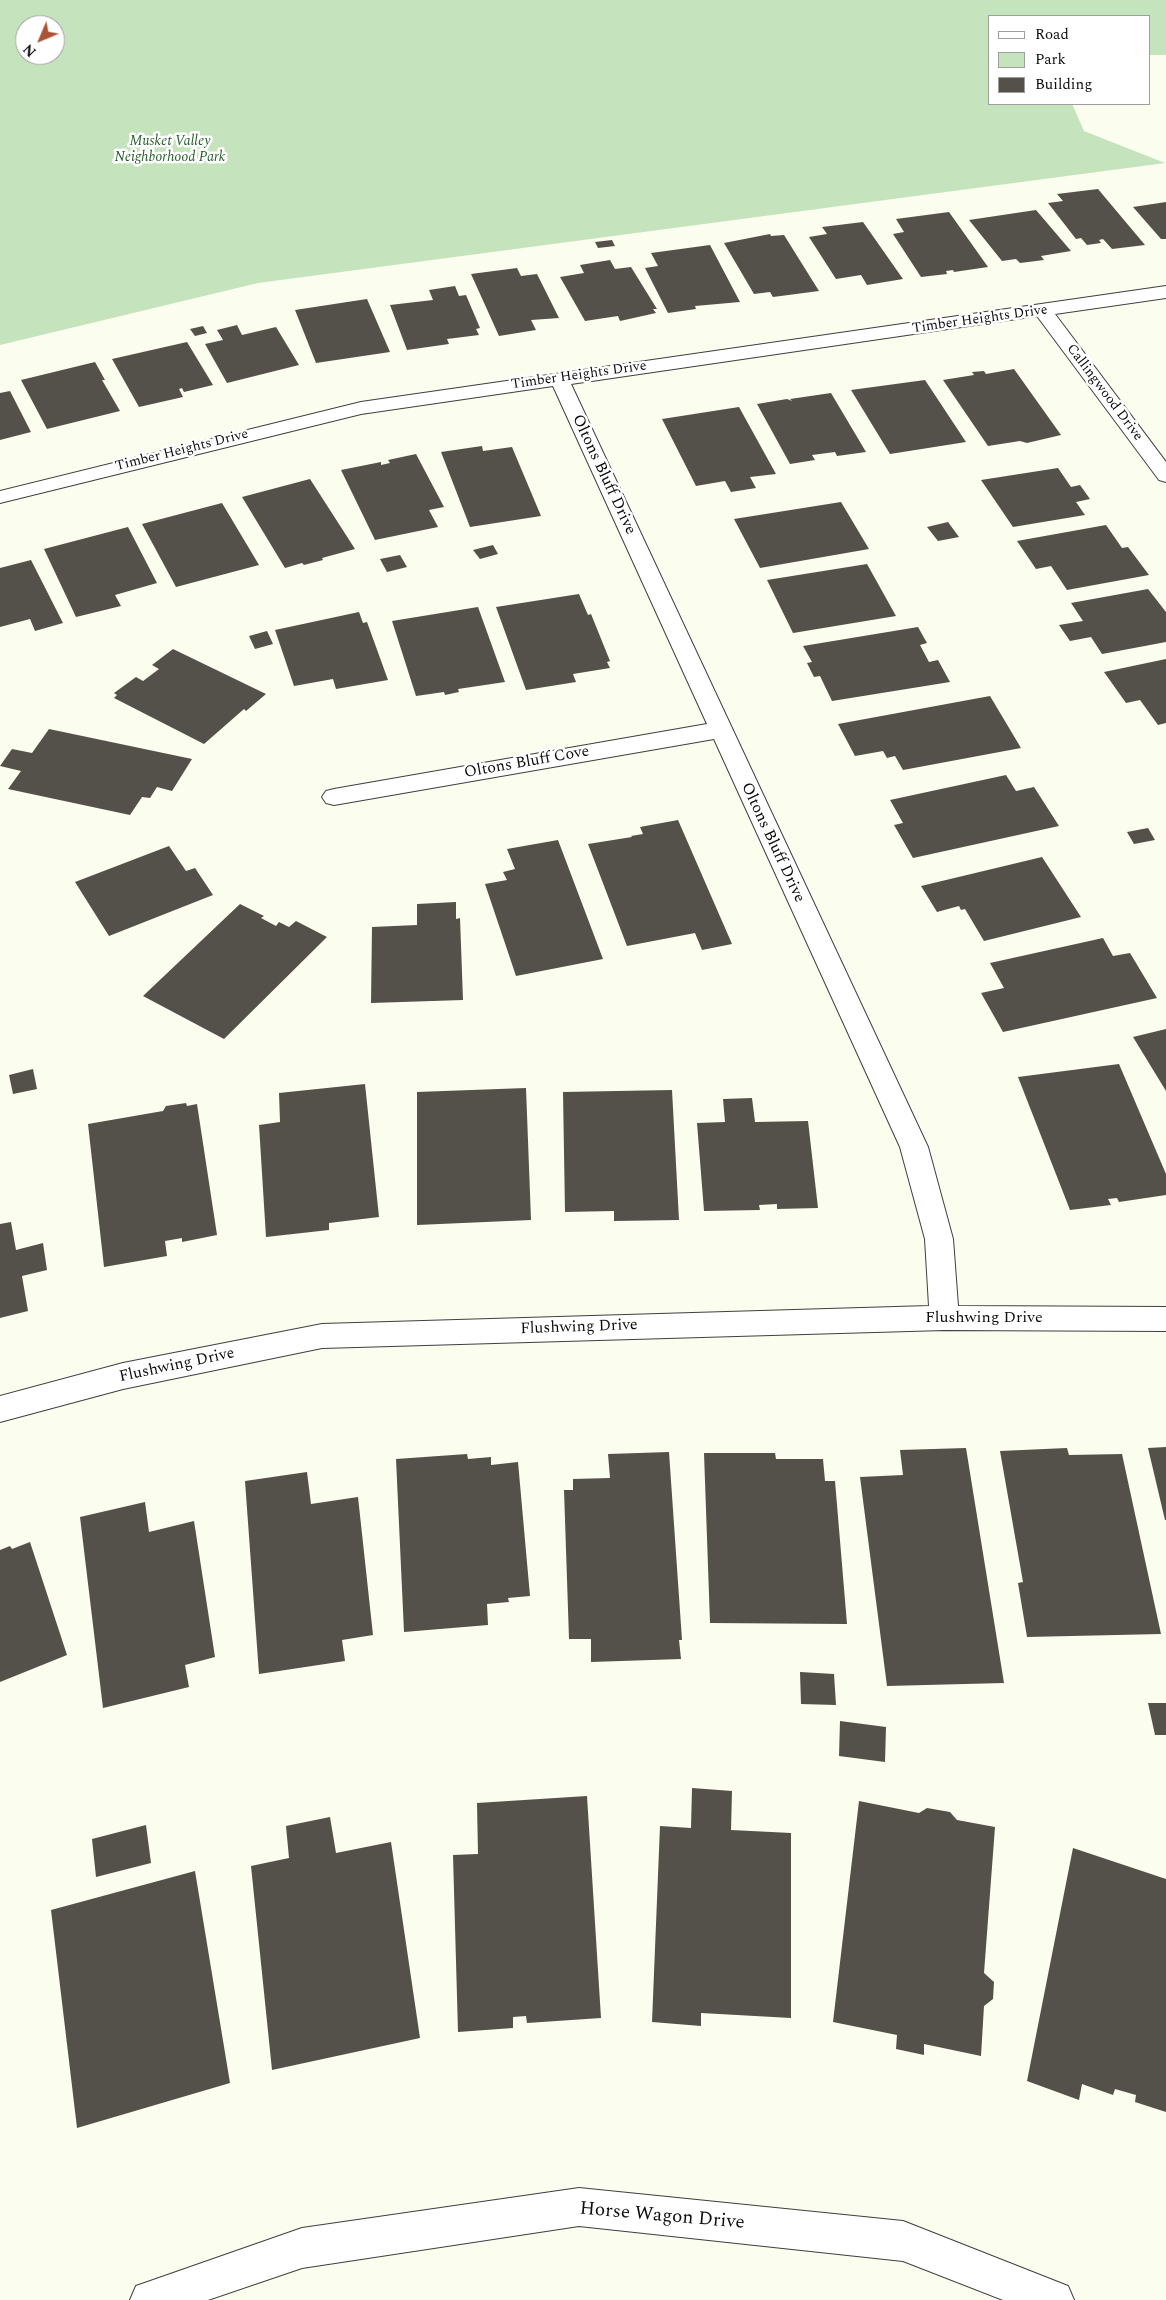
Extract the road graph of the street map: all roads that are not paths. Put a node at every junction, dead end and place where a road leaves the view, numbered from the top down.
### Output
1 (1166, 292) edge
2 (1043, 311) junction
3 (559, 379) junction
4 (1166, 476) edge
5 (0, 497) edge
6 (720, 730) junction
7 (334, 797) dead end
8 (944, 1318) junction
9 (1166, 1319) edge
10 (0, 1409) edge
11 (150, 2300) edge
12 (1054, 2300) edge

1 - 2 street, Timber Heights Drive
2 - 3 street, Timber Heights Drive
2 - 4 street, Callingwood Drive
3 - 5 street, Timber Heights Drive
3 - 6 street, Oltons Bluff Drive
6 - 7 street, Oltons Bluff Cove
6 - 8 street, Oltons Bluff Drive
8 - 9 street, Flushwing Drive
8 - 10 street, Flushwing Drive
11 - 12 street, Horse Wagon Drive

